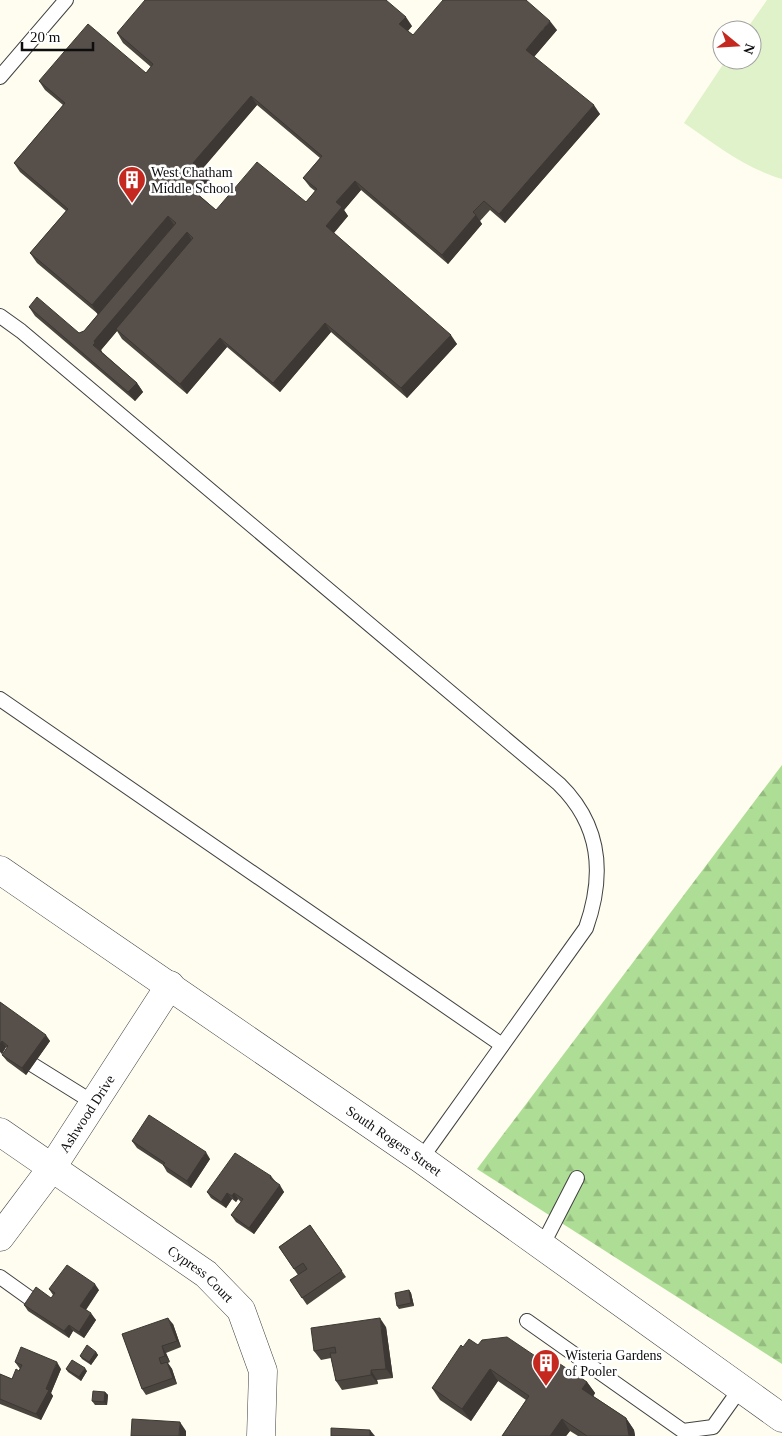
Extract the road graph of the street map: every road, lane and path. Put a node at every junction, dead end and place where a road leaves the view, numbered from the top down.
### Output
1 (66, 0) edge
2 (0, 77) edge
3 (0, 316) edge
4 (0, 699) edge
5 (0, 870) edge
6 (170, 985) junction
7 (502, 1045) junction
8 (33, 1065) edge
9 (94, 1103) junction
10 (0, 1132) edge
11 (421, 1159) junction
12 (51, 1170) junction
13 (577, 1178) dead end
14 (0, 1236) edge
15 (542, 1246) junction
16 (0, 1277) edge
17 (35, 1302) edge
18 (527, 1321) dead end
19 (740, 1389) junction
20 (782, 1418) edge
21 (261, 1436) edge

1 - 2 lane
3 - 7 lane
4 - 7 lane
5 - 6 street, South Rogers Street
6 - 9 street, Ashwood Drive
6 - 11 street, South Rogers Street
7 - 11 lane
8 - 9 lane
9 - 12 street, Ashwood Drive
10 - 12 street, Cypress Court
11 - 15 street, South Rogers Street
12 - 14 street, Ashwood Drive
12 - 21 street, Cypress Court
13 - 15 lane
15 - 19 street, South Rogers Street
16 - 17 lane
18 - 19 lane
19 - 20 street, South Rogers Street

